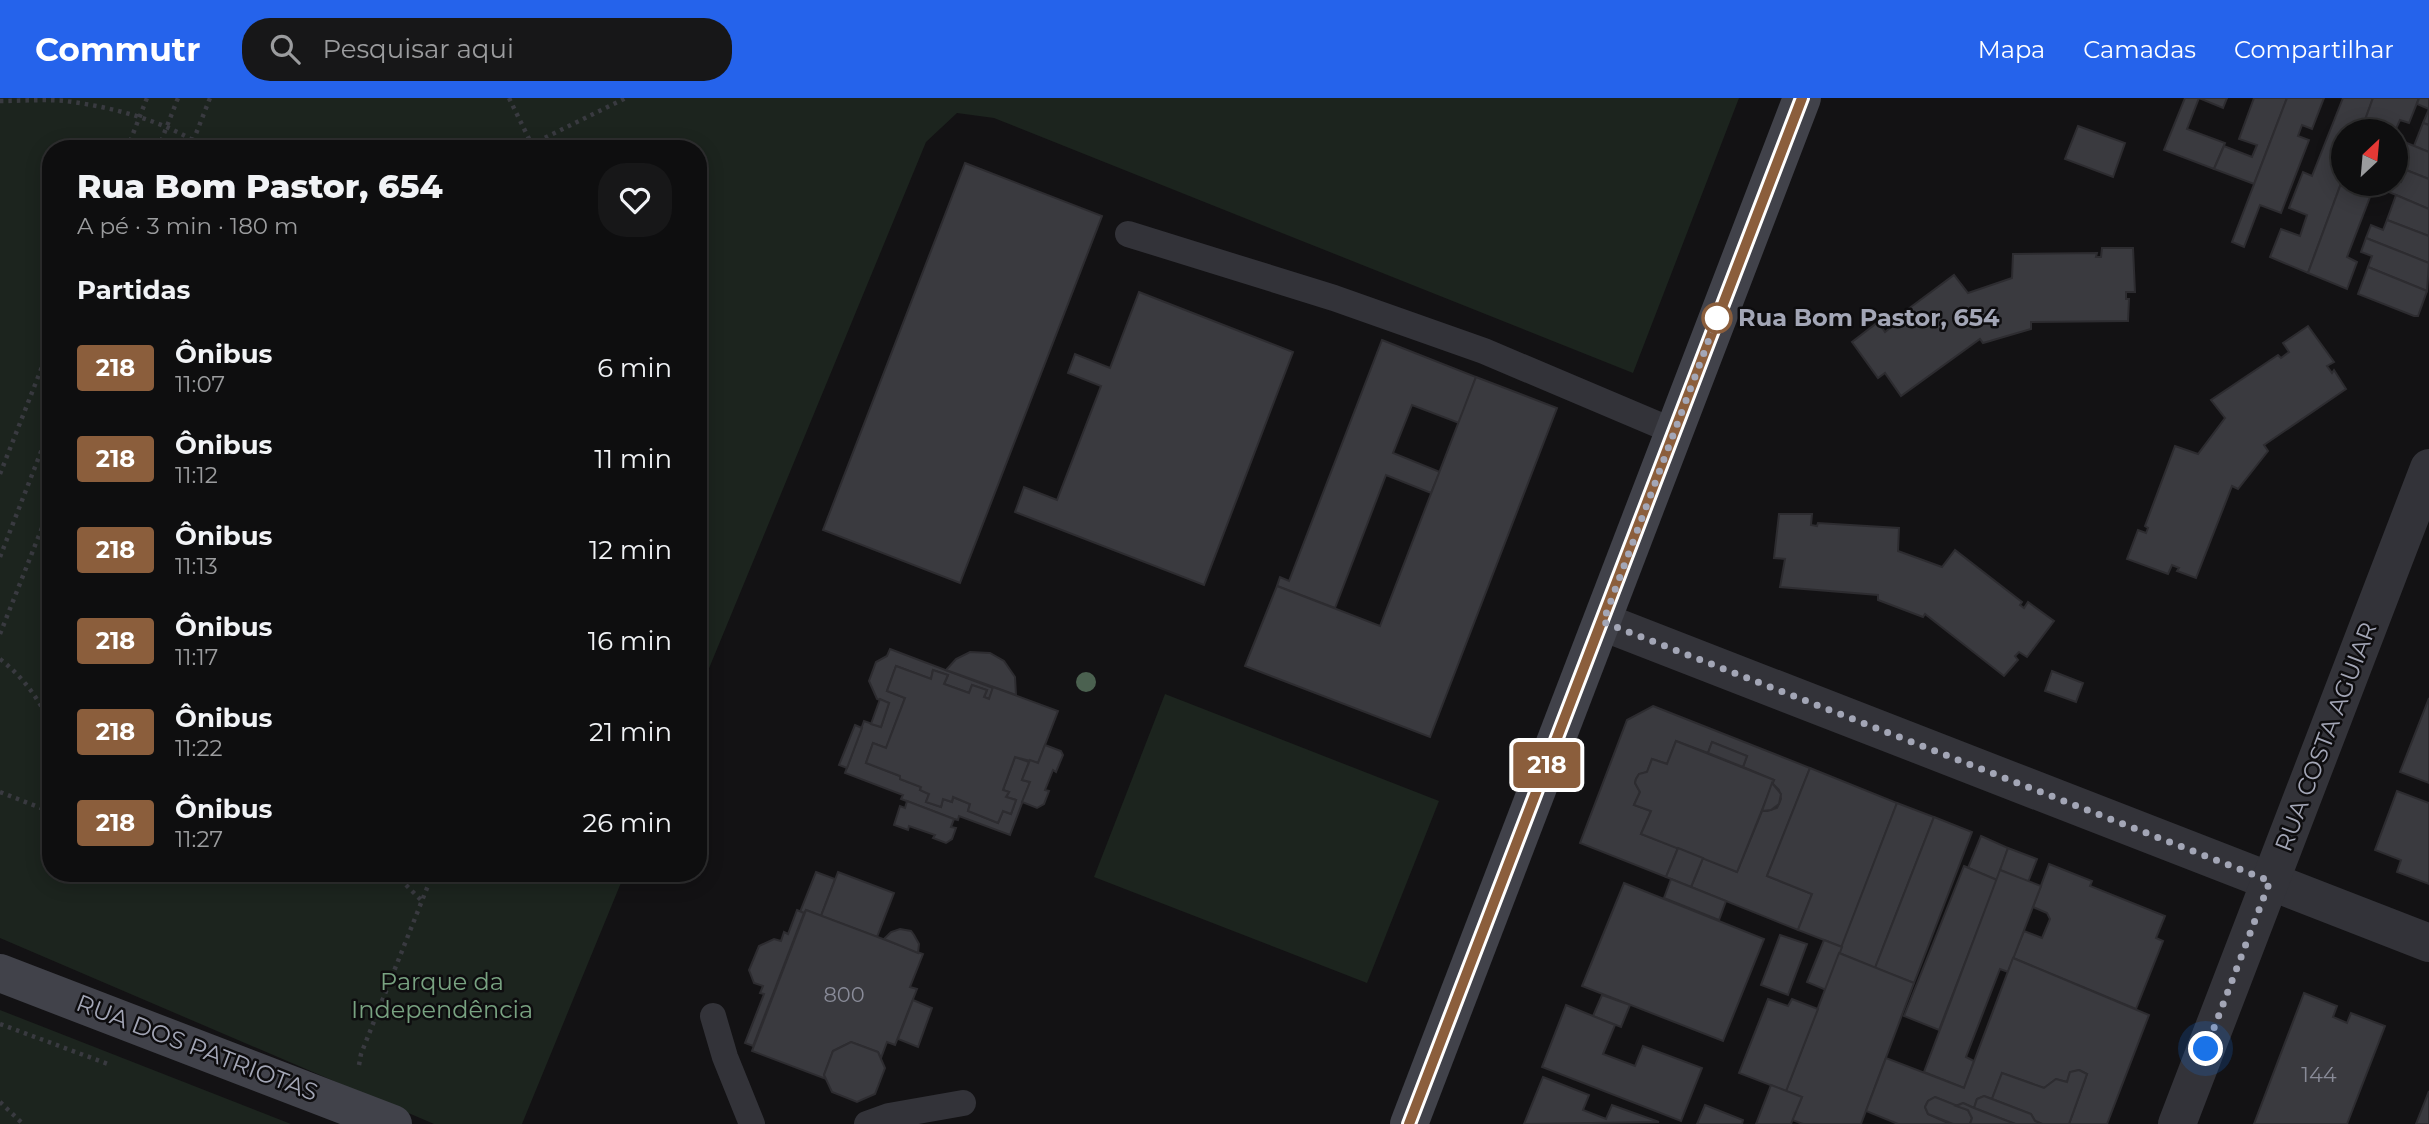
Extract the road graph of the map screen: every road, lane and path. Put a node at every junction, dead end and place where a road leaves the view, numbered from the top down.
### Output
1 (146, 98) edge
2 (178, 98) edge
3 (210, 98) edge
4 (509, 98) edge
5 (626, 98) edge
6 (1802, 98) edge
7 (0, 101) edge
8 (139, 117) junction
9 (167, 128) junction
10 (130, 140) edge
11 (162, 140) edge
12 (194, 140) joint
13 (530, 140) edge
14 (545, 140) edge
15 (1128, 234) dead end
16 (42, 367) edge
17 (1673, 431) junction
18 (42, 449) edge
19 (2429, 468) edge
20 (0, 474) edge
21 (42, 528) edge
22 (0, 557) edge
23 (1603, 622) junction
24 (0, 634) edge
25 (0, 659) edge
26 (42, 707) edge
27 (0, 792) edge
28 (42, 808) edge
29 (2270, 881) junction
30 (403, 882) edge
31 (429, 882) edge
32 (422, 901) junction
33 (2429, 943) edge
34 (0, 973) edge
35 (713, 1016) dead end
36 (0, 1102) edge
37 (962, 1103) dead end
38 (351, 1108) junction
39 (23, 1124) edge
40 (393, 1124) edge
41 (752, 1124) edge
42 (867, 1124) edge
43 (1409, 1124) edge
44 (2177, 1124) edge

1 - 8 path
2 - 9 path
3 - 12 path
4 - 13 path
5 - 14 path
6 - 17 main road
7 - 8 path
8 - 9 path
8 - 10 path
9 - 11 path
9 - 12 path
15 - 17 lane
16 - 20 path
17 - 23 main road
18 - 22 path
19 - 29 street, RUA COSTA AGUIAR
21 - 24 path
23 - 29 street
23 - 43 main road
25 - 26 path
27 - 28 path
29 - 33 street
29 - 44 street, RUA COSTA AGUIAR
30 - 32 path
31 - 32 path
32 - 38 path
34 - 38 main road, RUA DOS PATRIOTAS
35 - 41 lane
36 - 39 path
37 - 42 lane
38 - 40 main road, RUA DOS PATRIOTAS

